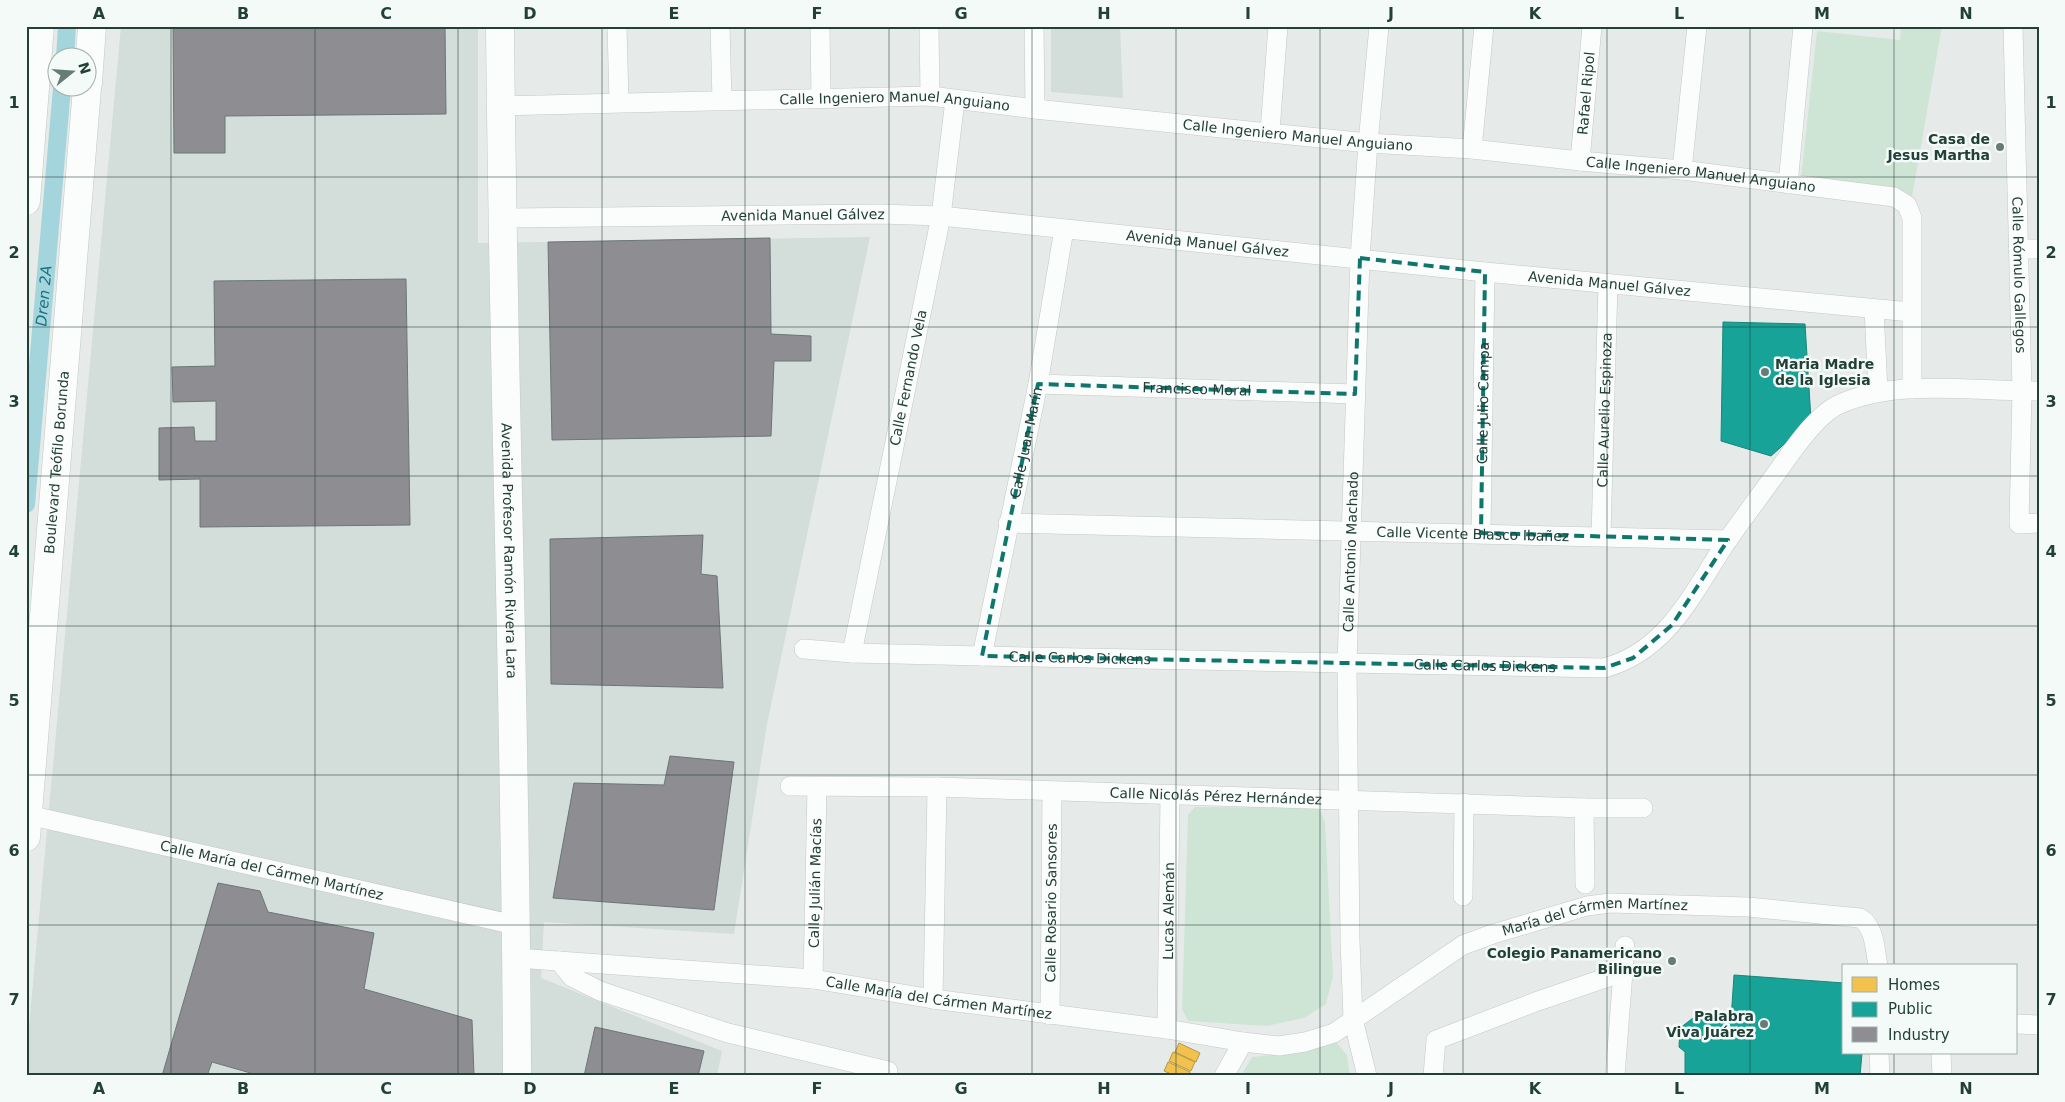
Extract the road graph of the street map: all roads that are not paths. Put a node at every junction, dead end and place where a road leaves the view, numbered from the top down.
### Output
1 (40, 26) edge
2 (92, 26) edge
3 (500, 26) edge
4 (618, 26) edge
5 (720, 26) edge
6 (820, 26) edge
7 (929, 26) edge
8 (1034, 26) edge
9 (1278, 26) edge
10 (1379, 26) edge
11 (1484, 26) edge
12 (1592, 26) edge
13 (1697, 26) edge
14 (1803, 26) edge
15 (2013, 26) edge
16 (90, 48) edge
17 (930, 96) junction
18 (86, 98) edge
19 (821, 98) junction
20 (722, 100) junction
21 (955, 100) junction
22 (619, 102) junction
23 (500, 106) junction
24 (1035, 109) junction
25 (1270, 131) junction
26 (1368, 142) junction
27 (1472, 149) junction
28 (1580, 161) junction
29 (1682, 170) junction
30 (1788, 184) junction
31 (27, 189) edge
32 (941, 216) junction
33 (501, 218) junction
34 (1064, 229) junction
35 (2018, 249) junction
36 (2039, 249) edge
37 (1360, 258) junction
38 (1485, 272) junction
39 (1608, 284) junction
40 (1874, 309) junction
41 (1911, 312) junction
42 (1038, 384) junction
43 (1912, 389) junction
44 (1878, 391) junction
45 (2030, 391) edge
46 (1355, 394) junction
47 (1008, 523) junction
48 (2039, 524) edge
49 (1351, 532) junction
50 (1481, 533) junction
51 (1601, 536) junction
52 (1728, 540) junction
53 (804, 649) dead end
54 (852, 653) junction
55 (982, 656) junction
56 (1348, 664) junction
57 (790, 786) dead end
58 (818, 787) junction
59 (937, 787) junction
60 (1052, 792) junction
61 (1170, 795) junction
62 (1348, 801) junction
63 (1464, 803) junction
64 (1584, 808) junction
65 (1643, 808) dead end
66 (27, 826) edge
67 (1585, 884) dead end
68 (1463, 896) dead end
69 (515, 925) junction
70 (1625, 946) dead end
71 (516, 958) junction
72 (558, 961) junction
73 (1878, 964) edge
74 (1622, 972) junction
75 (813, 979) junction
76 (933, 999) junction
77 (1050, 1015) junction
78 (1353, 1019) junction
79 (2018, 1024) edge
80 (2039, 1025) edge
81 (1166, 1029) junction
82 (1243, 1042) junction
83 (1879, 1054) edge
84 (1941, 1054) edge
85 (888, 1071) dead end
86 (517, 1076) edge
87 (1224, 1076) edge
88 (1367, 1076) edge
89 (1433, 1076) edge
90 (1615, 1076) edge
91 (1880, 1076) edge
92 (1942, 1076) edge

1 - 31 main road
2 - 16 main road
3 - 23 main road, Avenida Profesor Ramón Rivera Lara
4 - 22 street
5 - 20 street
6 - 19 street
7 - 17 street
8 - 24 street
9 - 25 street
10 - 26 street, Calle Antonio Machado
11 - 27 street
12 - 28 street, Rafael Ripol
13 - 29 street
14 - 30 street
15 - 35 street, Calle Rómulo Gallegos
17 - 19 street, Calle Ingeniero Manuel Anguiano
17 - 21 street, Calle Ingeniero Manuel Anguiano
18 - 66 main road, Boulevard Teófilo Borunda
19 - 20 street, Calle Ingeniero Manuel Anguiano
20 - 22 street, Calle Ingeniero Manuel Anguiano
21 - 24 street, Calle Ingeniero Manuel Anguiano
21 - 32 street, Calle Fernando Vela
22 - 23 street, Calle Ingeniero Manuel Anguiano
23 - 33 main road, Avenida Profesor Ramón Rivera Lara
24 - 25 street, Calle Ingeniero Manuel Anguiano
25 - 26 street, Calle Ingeniero Manuel Anguiano
26 - 27 street, Calle Ingeniero Manuel Anguiano
26 - 37 street, Calle Antonio Machado
27 - 28 street, Calle Ingeniero Manuel Anguiano
28 - 29 street, Calle Ingeniero Manuel Anguiano
29 - 30 street, Calle Ingeniero Manuel Anguiano
30 - 41 street, Calle Ingeniero Manuel Anguiano
32 - 33 street, Avenida Manuel Gálvez
32 - 34 street, Avenida Manuel Gálvez
32 - 54 street, Calle Fernando Vela
33 - 69 main road, Avenida Profesor Ramón Rivera Lara
34 - 37 street, Avenida Manuel Gálvez
34 - 42 street, Calle Juan Marín
35 - 36 street
35 - 45 street, Calle Rómulo Gallegos
37 - 38 street, Avenida Manuel Gálvez
37 - 46 street, Calle Antonio Machado
38 - 39 street, Avenida Manuel Gálvez
38 - 50 street, Calle Julio Campa
39 - 40 street, Avenida Manuel Gálvez
39 - 51 street, Calle Aurelio Espinoza
40 - 41 street, Avenida Manuel Gálvez
40 - 44 street
41 - 43 street, Calle Ingeniero Manuel Anguiano
42 - 46 street, Francisco Moral
42 - 47 street, Calle Juan Marín
43 - 44 street, Calle Carlos Dickens
43 - 45 street, Calle Carlos Dickens
44 - 52 street, Calle Carlos Dickens
45 - 48 street, Calle Rómulo Gallegos
46 - 49 street, Calle Antonio Machado
47 - 49 street, Calle Vicente Blasco Ibañez
47 - 55 street, Calle Juan Marín
49 - 50 street, Calle Vicente Blasco Ibañez
49 - 56 street, Calle Antonio Machado
50 - 51 street, Calle Vicente Blasco Ibañez
51 - 52 street, Calle Vicente Blasco Ibañez
52 - 56 street, Calle Carlos Dickens
53 - 54 street, Calle Carlos Dickens
54 - 55 street, Calle Carlos Dickens
55 - 56 street, Calle Carlos Dickens
56 - 62 street, Calle Antonio Machado
57 - 58 street, Calle Nicolás Pérez Hernández
58 - 59 street, Calle Nicolás Pérez Hernández
58 - 75 street, Calle Julián Macías
59 - 60 street, Calle Nicolás Pérez Hernández
59 - 76 street
60 - 61 street, Calle Nicolás Pérez Hernández
60 - 77 street, Calle Rosario Sansores
61 - 62 street, Calle Nicolás Pérez Hernández
61 - 81 street, Lucas Alemán
62 - 63 street, Calle Nicolás Pérez Hernández
62 - 78 street, Calle Antonio Machado
63 - 64 street, Calle Nicolás Pérez Hernández
63 - 68 street
64 - 65 street, Calle Nicolás Pérez Hernández
64 - 67 street
66 - 69 street, Calle María del Cármen Martínez
69 - 71 main road, Avenida Profesor Ramón Rivera Lara
70 - 74 street
71 - 72 street, Calle María del Cármen Martínez
71 - 86 main road, Avenida Profesor Ramón Rivera Lara
72 - 75 street, Calle María del Cármen Martínez
72 - 85 street
73 - 78 street, María del Cármen Martínez
74 - 89 street
74 - 90 street
75 - 76 street, Calle María del Cármen Martínez
76 - 77 street, Calle María del Cármen Martínez
77 - 81 street, Calle María del Cármen Martínez
78 - 82 street, Calle María del Cármen Martínez
78 - 88 street, Calle Antonio Machado
79 - 80 street
81 - 82 street, Calle María del Cármen Martínez
82 - 87 street
83 - 91 street
84 - 92 street

